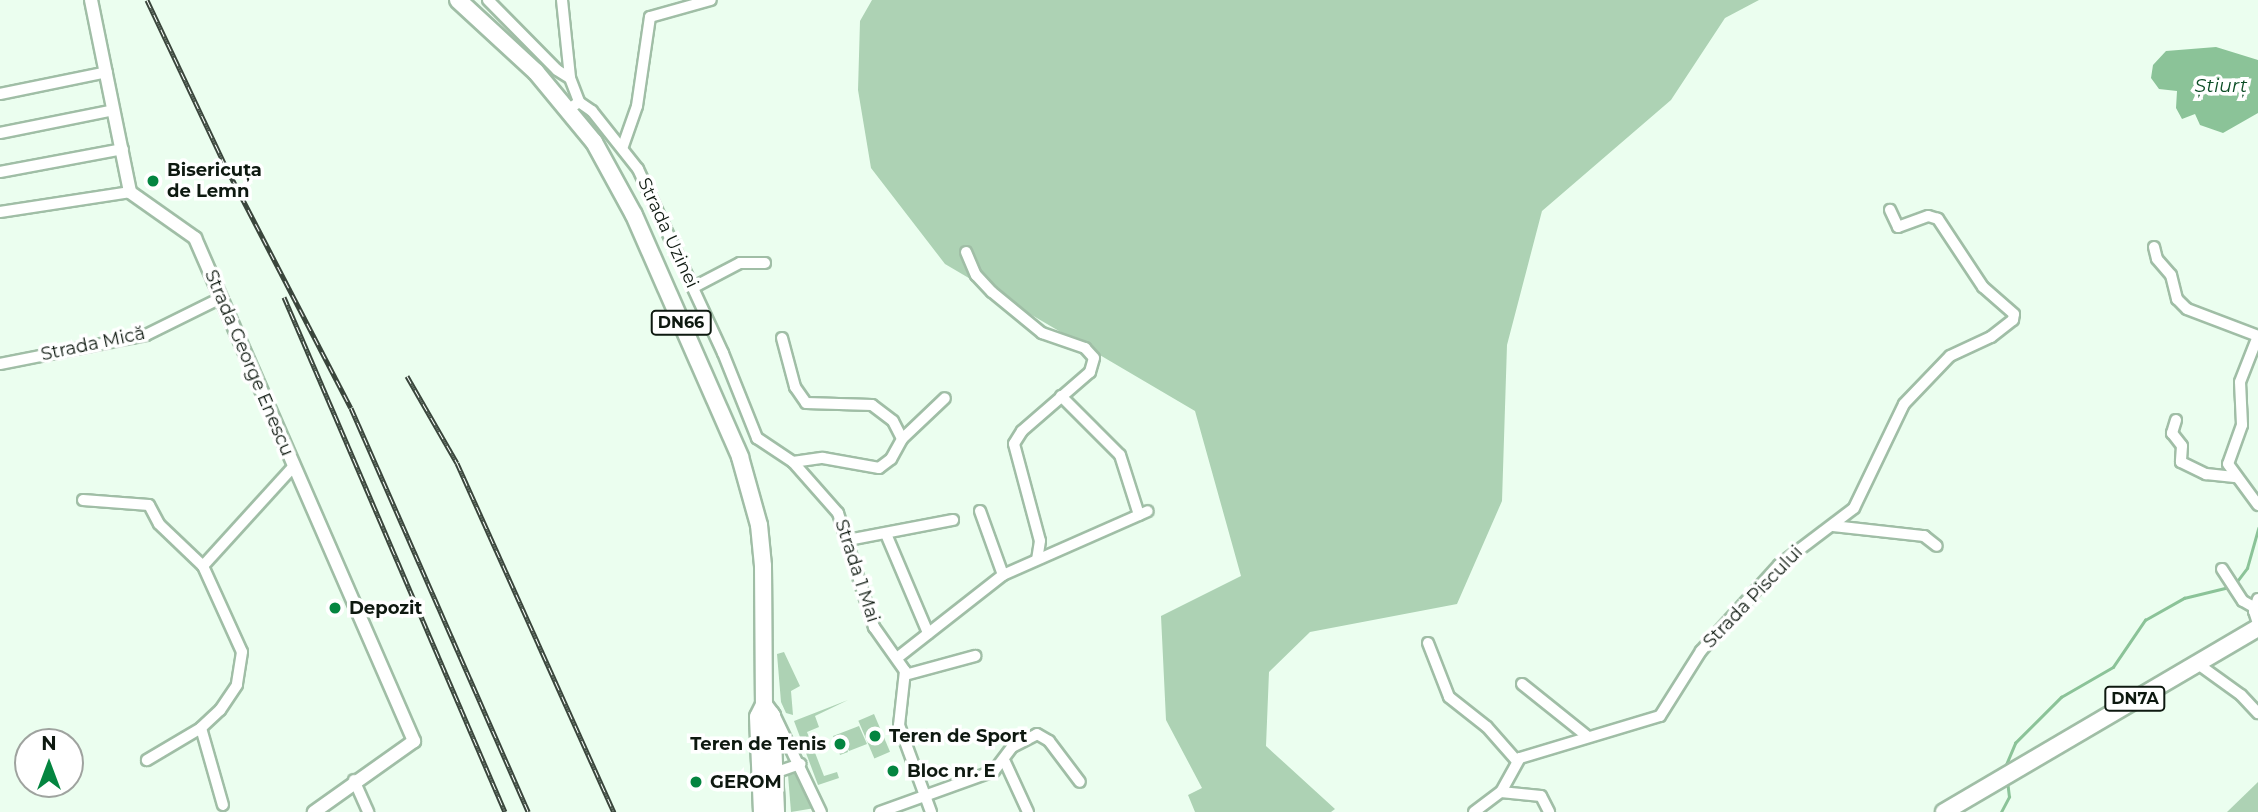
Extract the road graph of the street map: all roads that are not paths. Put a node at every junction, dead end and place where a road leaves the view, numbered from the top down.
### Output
1 (91, 0) edge
2 (458, 0) edge
3 (488, 0) edge
4 (562, 0) edge
5 (710, 0) edge
6 (107, 72) junction
7 (570, 78) junction
8 (0, 94) edge
9 (574, 106) junction
10 (114, 110) junction
11 (0, 133) edge
12 (623, 146) junction
13 (122, 149) junction
14 (0, 172) edge
15 (130, 192) junction
16 (1890, 210) dead end
17 (0, 212) edge
18 (2154, 247) dead end
19 (966, 252) dead end
20 (765, 263) dead end
21 (694, 287) junction
22 (221, 298) junction
23 (782, 338) dead end
24 (0, 365) edge
25 (1061, 396) junction
26 (945, 398) dead end
27 (2176, 420) dead end
28 (902, 439) junction
29 (789, 459) junction
30 (293, 467) junction
31 (2237, 477) junction
32 (83, 500) dead end
33 (2258, 505) edge
34 (979, 511) dead end
35 (953, 520) dead end
36 (1833, 526) junction
37 (886, 534) junction
38 (848, 540) junction
39 (1937, 545) dead end
40 (1037, 559) junction
41 (202, 566) junction
42 (2222, 569) dead end
43 (1003, 575) junction
44 (2256, 603) edge
45 (2258, 625) edge
46 (928, 633) junction
47 (1428, 643) dead end
48 (975, 656) dead end
49 (898, 658) junction
50 (2198, 664) junction
51 (905, 675) junction
52 (1522, 684) dead end
53 (764, 705) junction
54 (2258, 713) edge
55 (201, 728) junction
56 (1587, 736) junction
57 (147, 760) dead end
58 (1516, 760) junction
59 (1005, 762) junction
60 (800, 764) junction
61 (774, 773) junction
62 (354, 780) junction
63 (1080, 782) dead end
64 (1501, 792) junction
65 (924, 793) junction
66 (223, 805) dead end
67 (318, 811) edge
68 (368, 812) edge
69 (762, 812) edge
70 (776, 812) edge
71 (821, 812) edge
72 (880, 812) edge
73 (931, 812) edge
74 (1028, 812) edge
75 (1474, 812) edge
76 (1549, 812) edge
77 (1944, 812) edge

1 - 6 street
2 - 9 main road, DN66
3 - 7 street
4 - 7 street
5 - 12 street
6 - 8 street
6 - 10 street
7 - 9 street
9 - 12 street, Strada Uzinei
9 - 53 main road, DN66
10 - 11 street
10 - 13 street
12 - 21 street, Strada Uzinei
13 - 14 street
13 - 15 street
15 - 17 street
15 - 22 street, Strada George Enescu
16 - 36 street, Strada Piscului
18 - 31 street
19 - 25 street
20 - 21 street
21 - 29 street, Strada Uzinei
22 - 24 street, Strada Mică
22 - 30 street, Strada George Enescu
23 - 28 street
25 - 40 street
25 - 40 street
26 - 28 street
27 - 31 street
28 - 29 street
29 - 38 street, Strada 1 Mai
30 - 41 street
30 - 62 street, Strada George Enescu
31 - 33 street
32 - 41 street
34 - 43 street
35 - 37 street
36 - 39 street
36 - 56 street, Strada Piscului
37 - 38 street
37 - 46 street
38 - 49 street, Strada 1 Mai
40 - 43 street
41 - 55 street
42 - 44 street
43 - 46 street
44 - 45 street
45 - 50 main road, DN7A
46 - 49 street
47 - 58 street
48 - 51 street
49 - 51 street, Strada 1 Mai
50 - 54 street
50 - 77 main road, DN7A
51 - 65 street
52 - 56 street
53 - 60 street
53 - 61 main road, DN66
53 - 69 main road, DN66
55 - 57 street
55 - 66 street
56 - 58 street, Strada Piscului
58 - 64 street
59 - 63 street
59 - 65 street
59 - 74 street
60 - 61 street
60 - 71 street
61 - 70 main road, DN66
62 - 67 street
62 - 68 street
64 - 75 street
64 - 76 street
65 - 72 street
65 - 73 street

